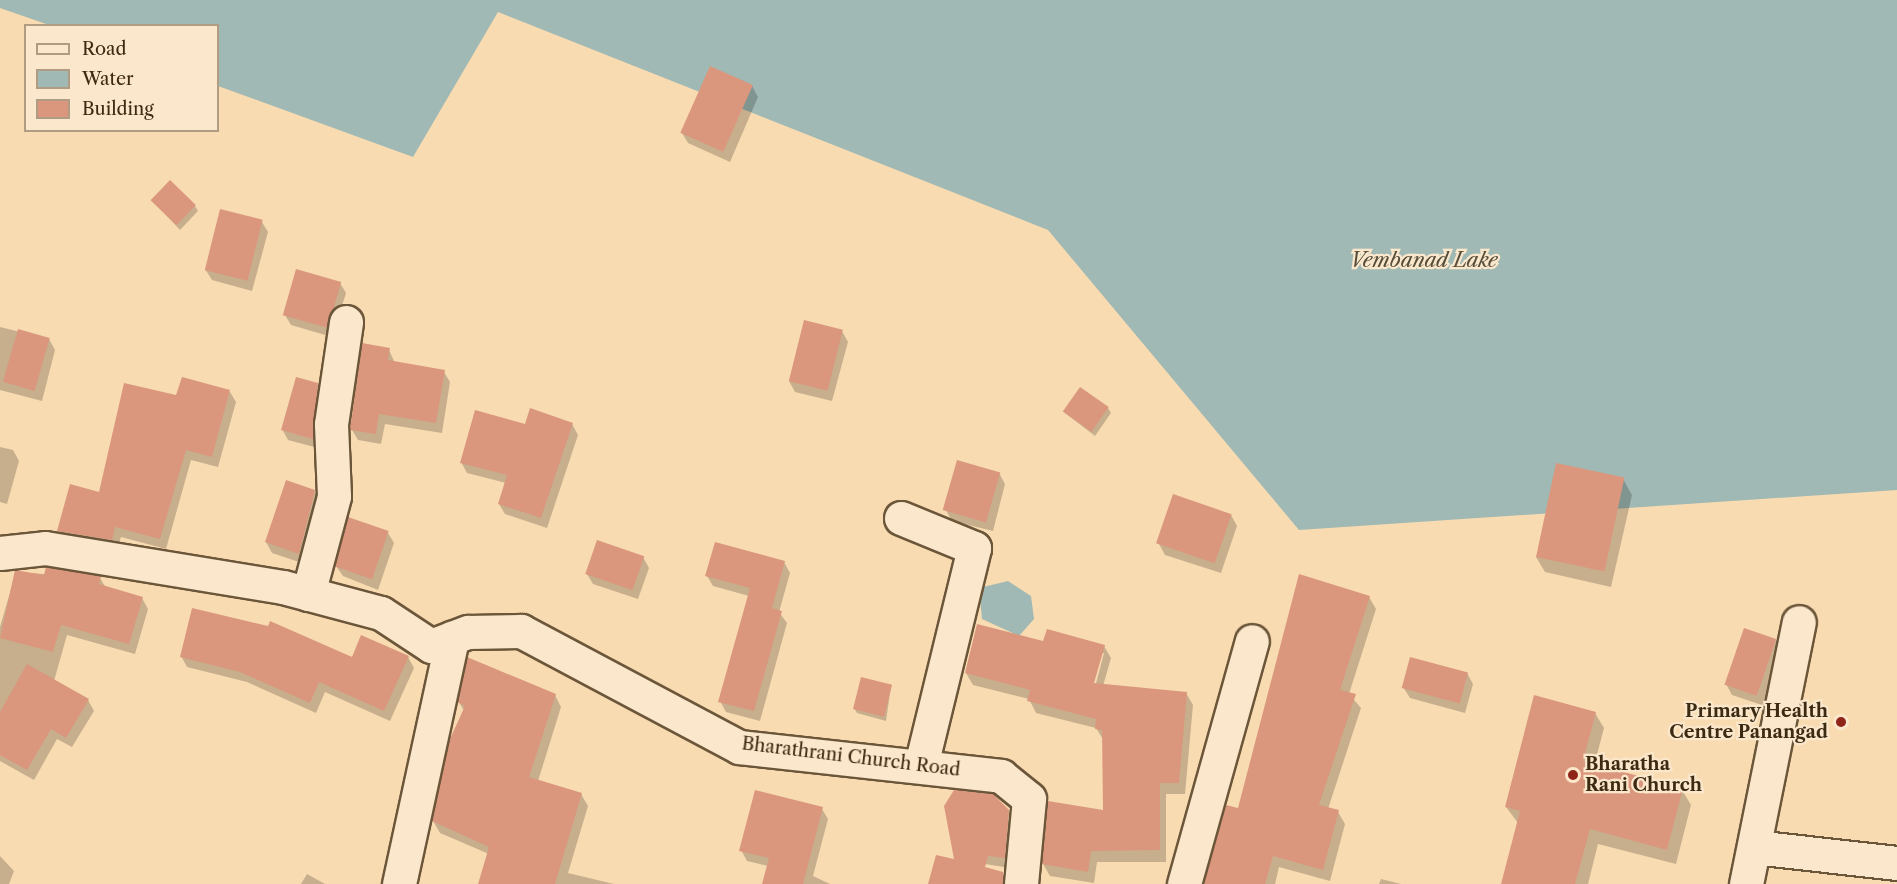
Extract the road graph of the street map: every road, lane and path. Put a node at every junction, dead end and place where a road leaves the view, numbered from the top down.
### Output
1 (346, 322) dead end
2 (901, 518) dead end
3 (0, 553) edge
4 (308, 594) junction
5 (1799, 622) dead end
6 (1252, 641) dead end
7 (441, 642) junction
8 (921, 765) junction
9 (1754, 847) junction
10 (1897, 863) edge
11 (399, 884) edge
12 (1021, 884) edge
13 (1184, 884) edge
14 (1746, 884) edge

1 - 4 street
2 - 8 street
3 - 4 street
4 - 7 street
5 - 9 street
6 - 13 street
7 - 8 street, Bharathrani Church Road
7 - 11 street
8 - 12 street, Bharathrani Church Road
9 - 10 street
9 - 14 street

